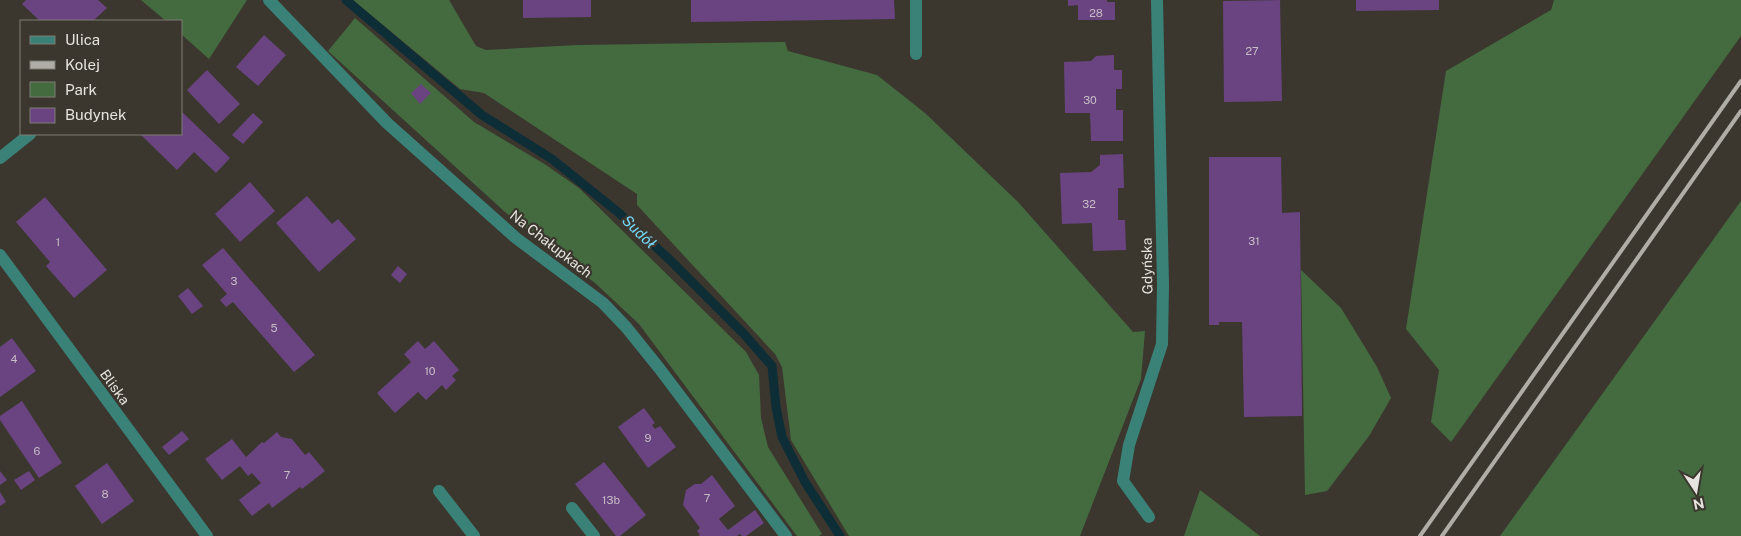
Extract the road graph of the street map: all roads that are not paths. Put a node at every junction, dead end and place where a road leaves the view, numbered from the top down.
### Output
1 (270, 0) edge
2 (916, 0) edge
3 (1157, 0) edge
4 (916, 54) dead end
5 (29, 135) edge
6 (0, 158) edge
7 (0, 255) edge
8 (439, 492) dead end
9 (572, 508) dead end
10 (1149, 517) dead end
11 (207, 536) edge
12 (474, 536) edge
13 (594, 536) edge
14 (786, 536) edge

1 - 14 street, Na Chałupkach
2 - 4 street
3 - 10 street, Gdyńska
5 - 6 street
7 - 11 street, Bliska
8 - 12 street
9 - 13 street

